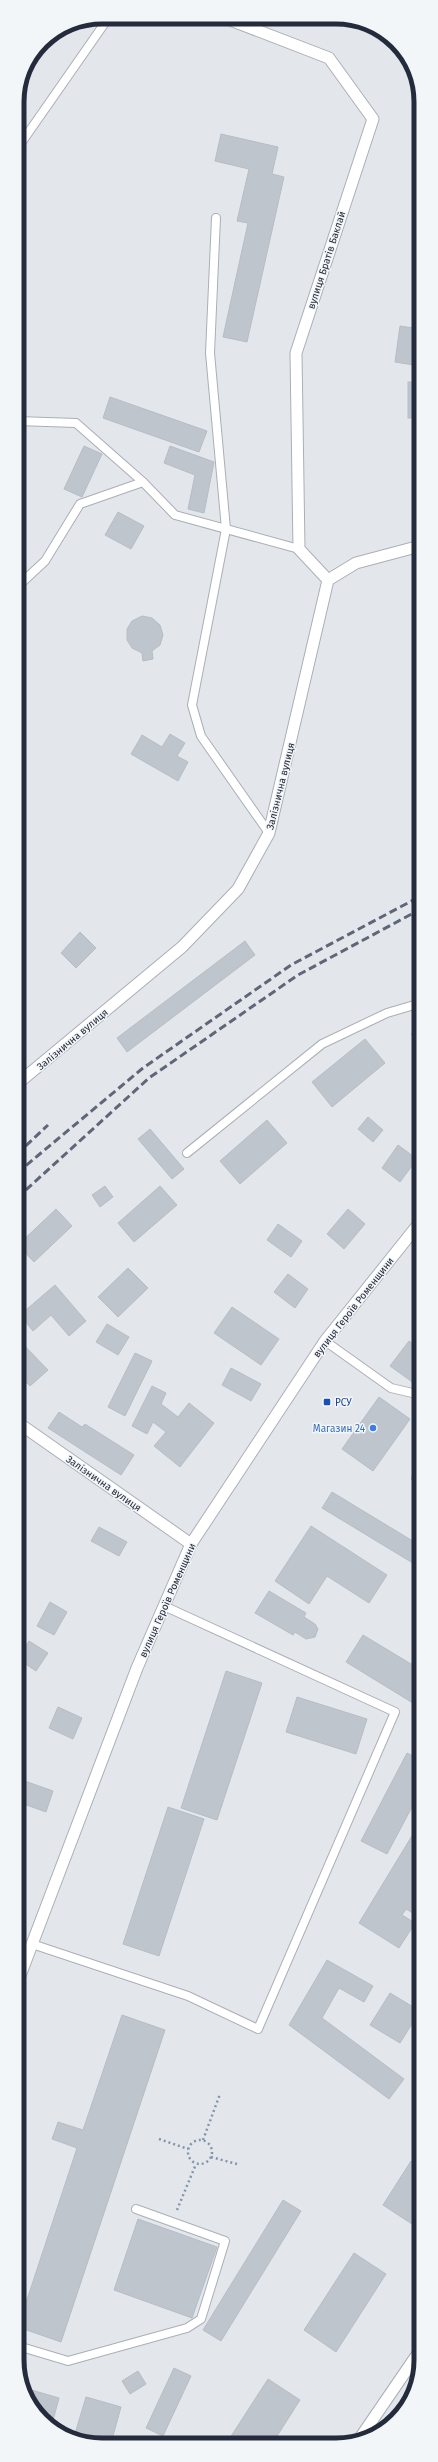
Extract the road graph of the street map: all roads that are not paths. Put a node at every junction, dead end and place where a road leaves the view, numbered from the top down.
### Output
1 (104, 24) edge
2 (241, 24) edge
3 (24, 139) edge
4 (216, 218) dead end
5 (24, 421) edge
6 (143, 482) junction
7 (226, 529) junction
8 (414, 548) edge
9 (299, 549) junction
10 (24, 580) edge
11 (328, 580) junction
12 (269, 832) junction
13 (414, 1005) edge
14 (24, 1078) edge
15 (187, 1153) dead end
16 (414, 1230) edge
17 (326, 1341) junction
18 (414, 1393) edge
19 (24, 1426) edge
20 (191, 1544) junction
21 (164, 1606) junction
22 (32, 1944) junction
23 (24, 1965) edge
24 (136, 2209) dead end
25 (24, 2348) edge
26 (414, 2359) edge
27 (364, 2433) edge

1 - 3 lane
2 - 9 street, вулиця Братів Баклай
4 - 7 lane
5 - 6 lane
6 - 7 lane
6 - 10 lane
7 - 9 lane
7 - 12 lane
8 - 11 street
9 - 11 street
11 - 12 street, Залізнична вулиця
12 - 14 street, Залізнична вулиця
13 - 15 lane
16 - 17 street, вулиця Героїв Роменщини
17 - 18 lane
17 - 20 street, вулиця Героїв Роменщини
19 - 20 street, Залізнична вулиця
20 - 21 street, вулиця Героїв Роменщини
21 - 22 street, вулиця Героїв Роменщини
21 - 22 lane
22 - 23 street, вулиця Героїв Роменщини
24 - 25 lane
26 - 27 street

